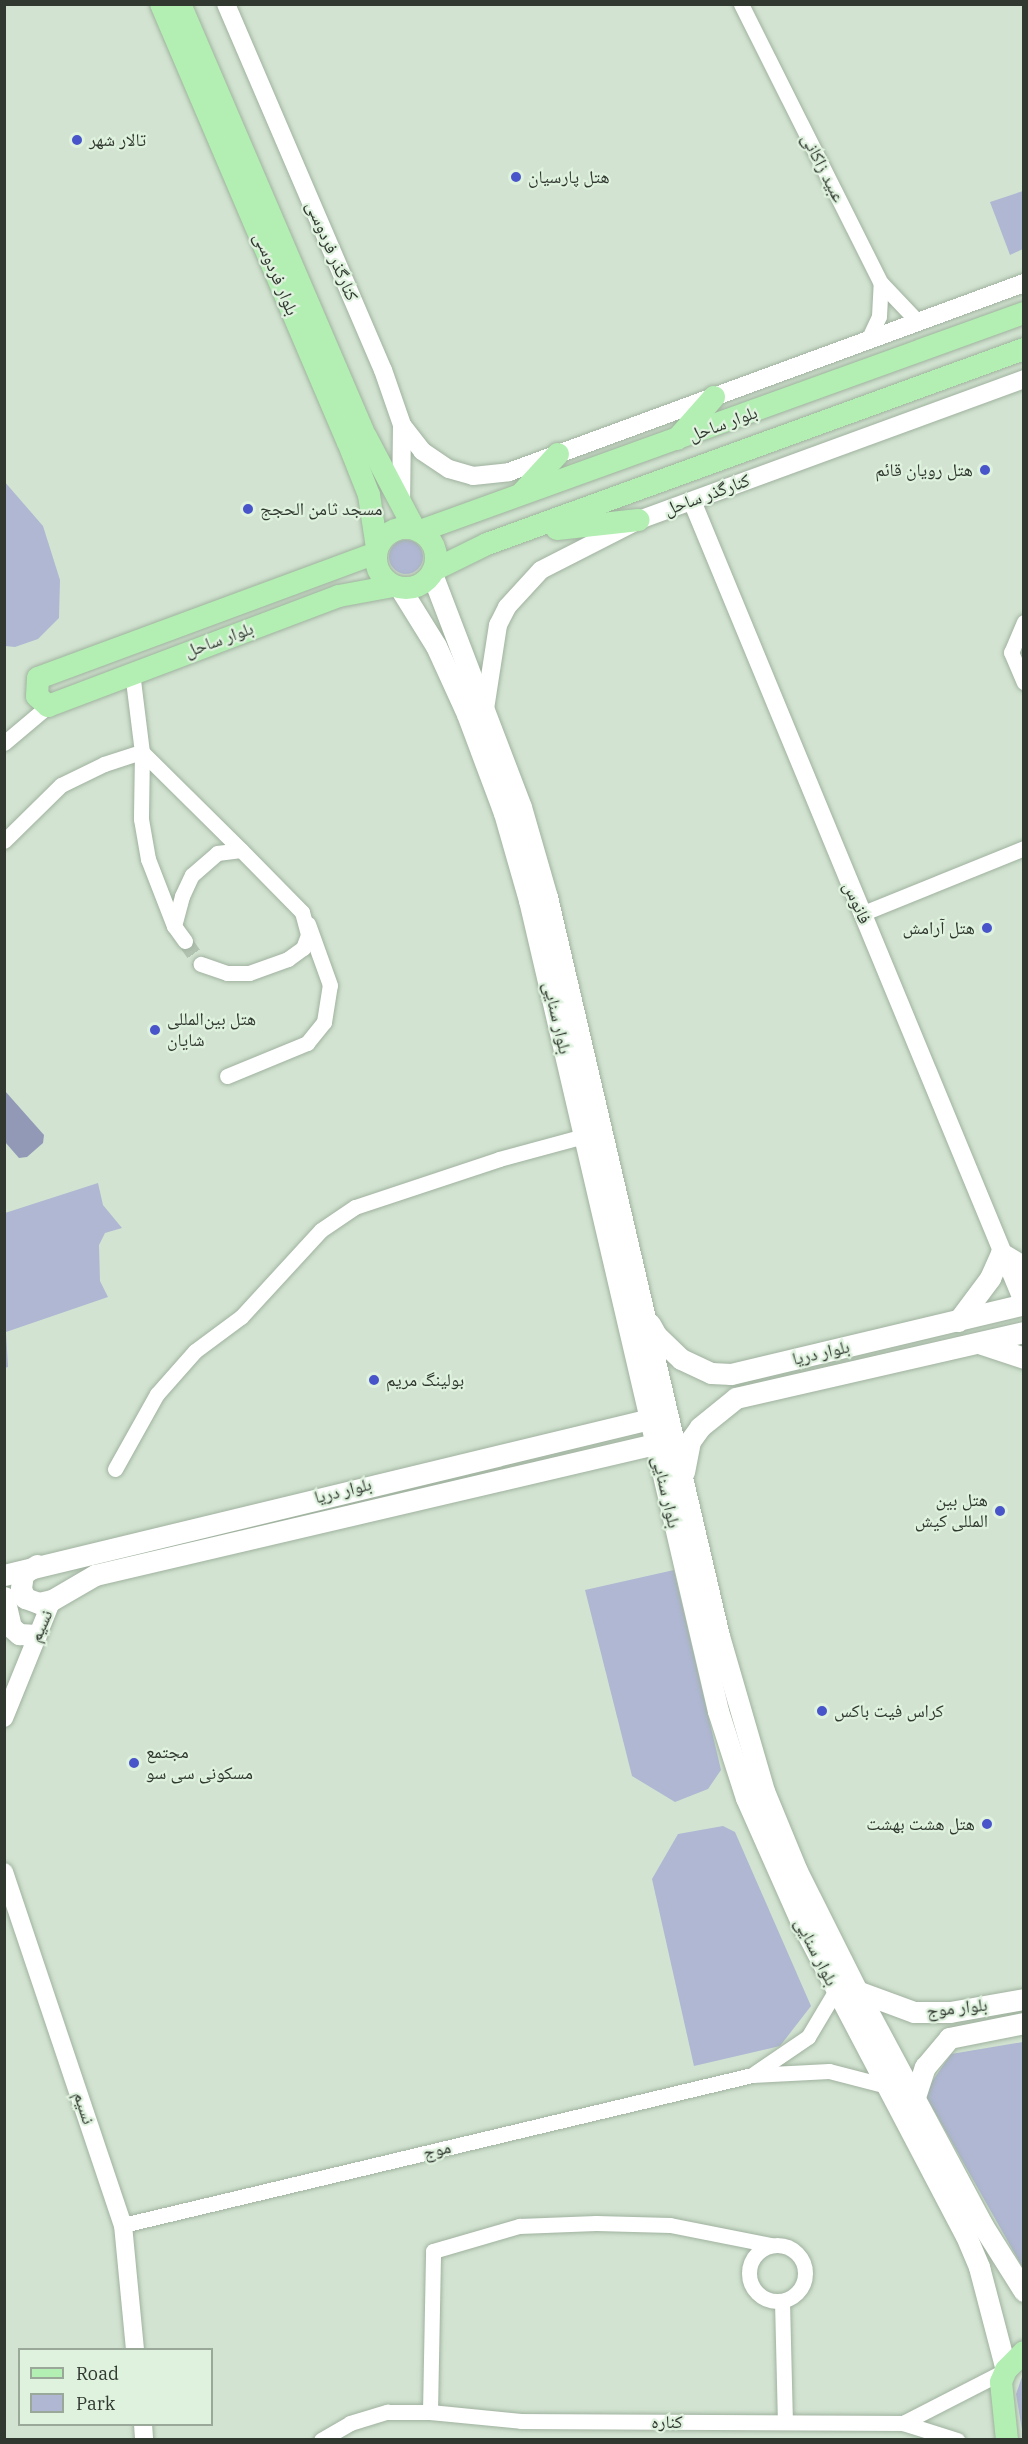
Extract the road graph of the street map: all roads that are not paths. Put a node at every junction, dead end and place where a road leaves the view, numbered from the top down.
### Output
1 (161, 4) edge
2 (180, 4) edge
3 (226, 4) edge
4 (741, 4) edge
5 (881, 283) junction
6 (1023, 284) edge
7 (1023, 314) edge
8 (918, 322) junction
9 (868, 340) junction
10 (1020, 352) edge
11 (1023, 379) edge
12 (714, 397) junction
13 (402, 425) junction
14 (674, 442) junction
15 (558, 454) junction
16 (520, 495) junction
17 (692, 501) junction
18 (401, 506) junction
19 (639, 520) junction
20 (417, 530) junction
21 (523, 532) junction
22 (376, 551) junction
23 (433, 572) junction
24 (397, 587) junction
25 (1023, 622) edge
26 (132, 672) junction
27 (1023, 682) edge
28 (48, 706) junction
29 (485, 709) junction
30 (4, 743) edge
31 (142, 752) junction
32 (4, 841) edge
33 (1023, 848) edge
34 (241, 850) junction
35 (302, 912) junction
36 (861, 914) junction
37 (174, 926) junction
38 (185, 940) tunnel mouth
39 (201, 964) tunnel mouth
40 (228, 1076) dead end
41 (584, 1136) junction
42 (1001, 1253) junction
43 (1023, 1267) edge
44 (1023, 1304) edge
45 (643, 1310) junction
46 (958, 1321) junction
47 (1023, 1332) edge
48 (976, 1342) junction
49 (1023, 1358) edge
50 (650, 1419) junction
51 (655, 1444) junction
52 (505, 1453) junction
53 (115, 1469) dead end
54 (510, 1476) junction
55 (684, 1487) junction
56 (271, 1508) junction
57 (277, 1532) junction
58 (37, 1565) junction
59 (4, 1575) edge
60 (4, 1598) edge
61 (52, 1600) junction
62 (36, 1635) junction
63 (4, 1718) edge
64 (4, 1872) edge
65 (836, 1990) junction
66 (857, 1991) junction
67 (1023, 1999) edge
68 (1023, 2023) edge
69 (752, 2075) junction
70 (887, 2086) junction
71 (914, 2100) junction
72 (123, 2225) junction
73 (771, 2245) junction
74 (1023, 2291) edge
75 (782, 2301) junction
76 (135, 2348) edge
77 (1023, 2352) edge
78 (1006, 2370) junction
79 (430, 2412) junction
80 (785, 2422) junction
81 (903, 2423) junction
82 (321, 2439) edge
83 (957, 2439) edge
84 (1007, 2439) edge

1 - 22 main road, بلوار فردوسی
2 - 18 main road, بلوار فردوسی
3 - 13 street, کنارگذر فردوسی
4 - 5 street, عبید زاکانی
5 - 8 street, عبید زاکانی
5 - 9 street
6 - 8 street
7 - 14 main road, بلوار ساحل
8 - 9 street
9 - 12 street
10 - 21 main road, بلوار ساحل
11 - 17 street, کنارگذر ساحل
12 - 14 main road
12 - 15 street
13 - 15 street
13 - 18 street, کنارگذر فردوسی
14 - 16 main road, بلوار ساحل
15 - 16 main road
16 - 20 main road, بلوار ساحل
17 - 19 street, کنارگذر ساحل
17 - 36 street, فانوس
18 - 20 main road, بلوار فردوسی
19 - 21 main road
19 - 29 street, کنارگذر ساحل
20 - 22 main road
20 - 23 main road
21 - 23 main road, بلوار ساحل
22 - 24 main road
22 - 28 main road, بلوار ساحل
23 - 24 main road
23 - 29 main road, بلوار سنایی
24 - 26 main road, بلوار ساحل
24 - 41 main road, بلوار سنایی
25 - 27 street
26 - 28 main road, بلوار ساحل
26 - 31 street
28 - 30 street
29 - 45 main road, بلوار سنایی
31 - 32 street
31 - 34 street
31 - 37 street
33 - 36 street
34 - 35 street
34 - 37 street
35 - 39 street
35 - 40 street
36 - 42 street, فانوس
37 - 38 street
41 - 50 main road, بلوار سنایی
41 - 53 street
42 - 43 main road
42 - 44 street, فانوس
42 - 46 main road
44 - 46 main road, بلوار دریا
45 - 46 main road, بلوار دریا
45 - 55 main road, بلوار سنایی
47 - 48 main road, بلوار دریا
48 - 49 main road
48 - 55 main road, بلوار دریا
50 - 51 main road, بلوار سنایی
50 - 52 main road, بلوار دریا
51 - 54 main road, بلوار دریا
51 - 65 main road, بلوار سنایی
52 - 54 main road
52 - 56 main road, بلوار دریا
54 - 57 main road, بلوار دریا
55 - 66 main road, بلوار سنایی
56 - 57 main road
56 - 58 main road, بلوار دریا
57 - 61 main road, بلوار دریا
58 - 59 main road, بلوار دریا
58 - 61 main road
60 - 62 main road
61 - 62 street, نسیم
62 - 63 street, نسیم
64 - 72 street, نسیم
65 - 69 street
65 - 70 main road, بلوار سنایی
66 - 67 main road, بلوار موج
66 - 71 main road, بلوار سنایی
68 - 71 main road, بلوار موج
69 - 70 street
69 - 72 street, موج
70 - 78 main road, بلوار سنایی
71 - 74 main road, بلوار سنایی
72 - 76 street, نسیم
73 - 75 street
73 - 75 street
73 - 79 street
75 - 80 street
77 - 78 main road
78 - 81 street, کناره
78 - 84 main road
79 - 80 street, کناره
79 - 82 street, کناره
80 - 81 street, کناره
81 - 83 street

